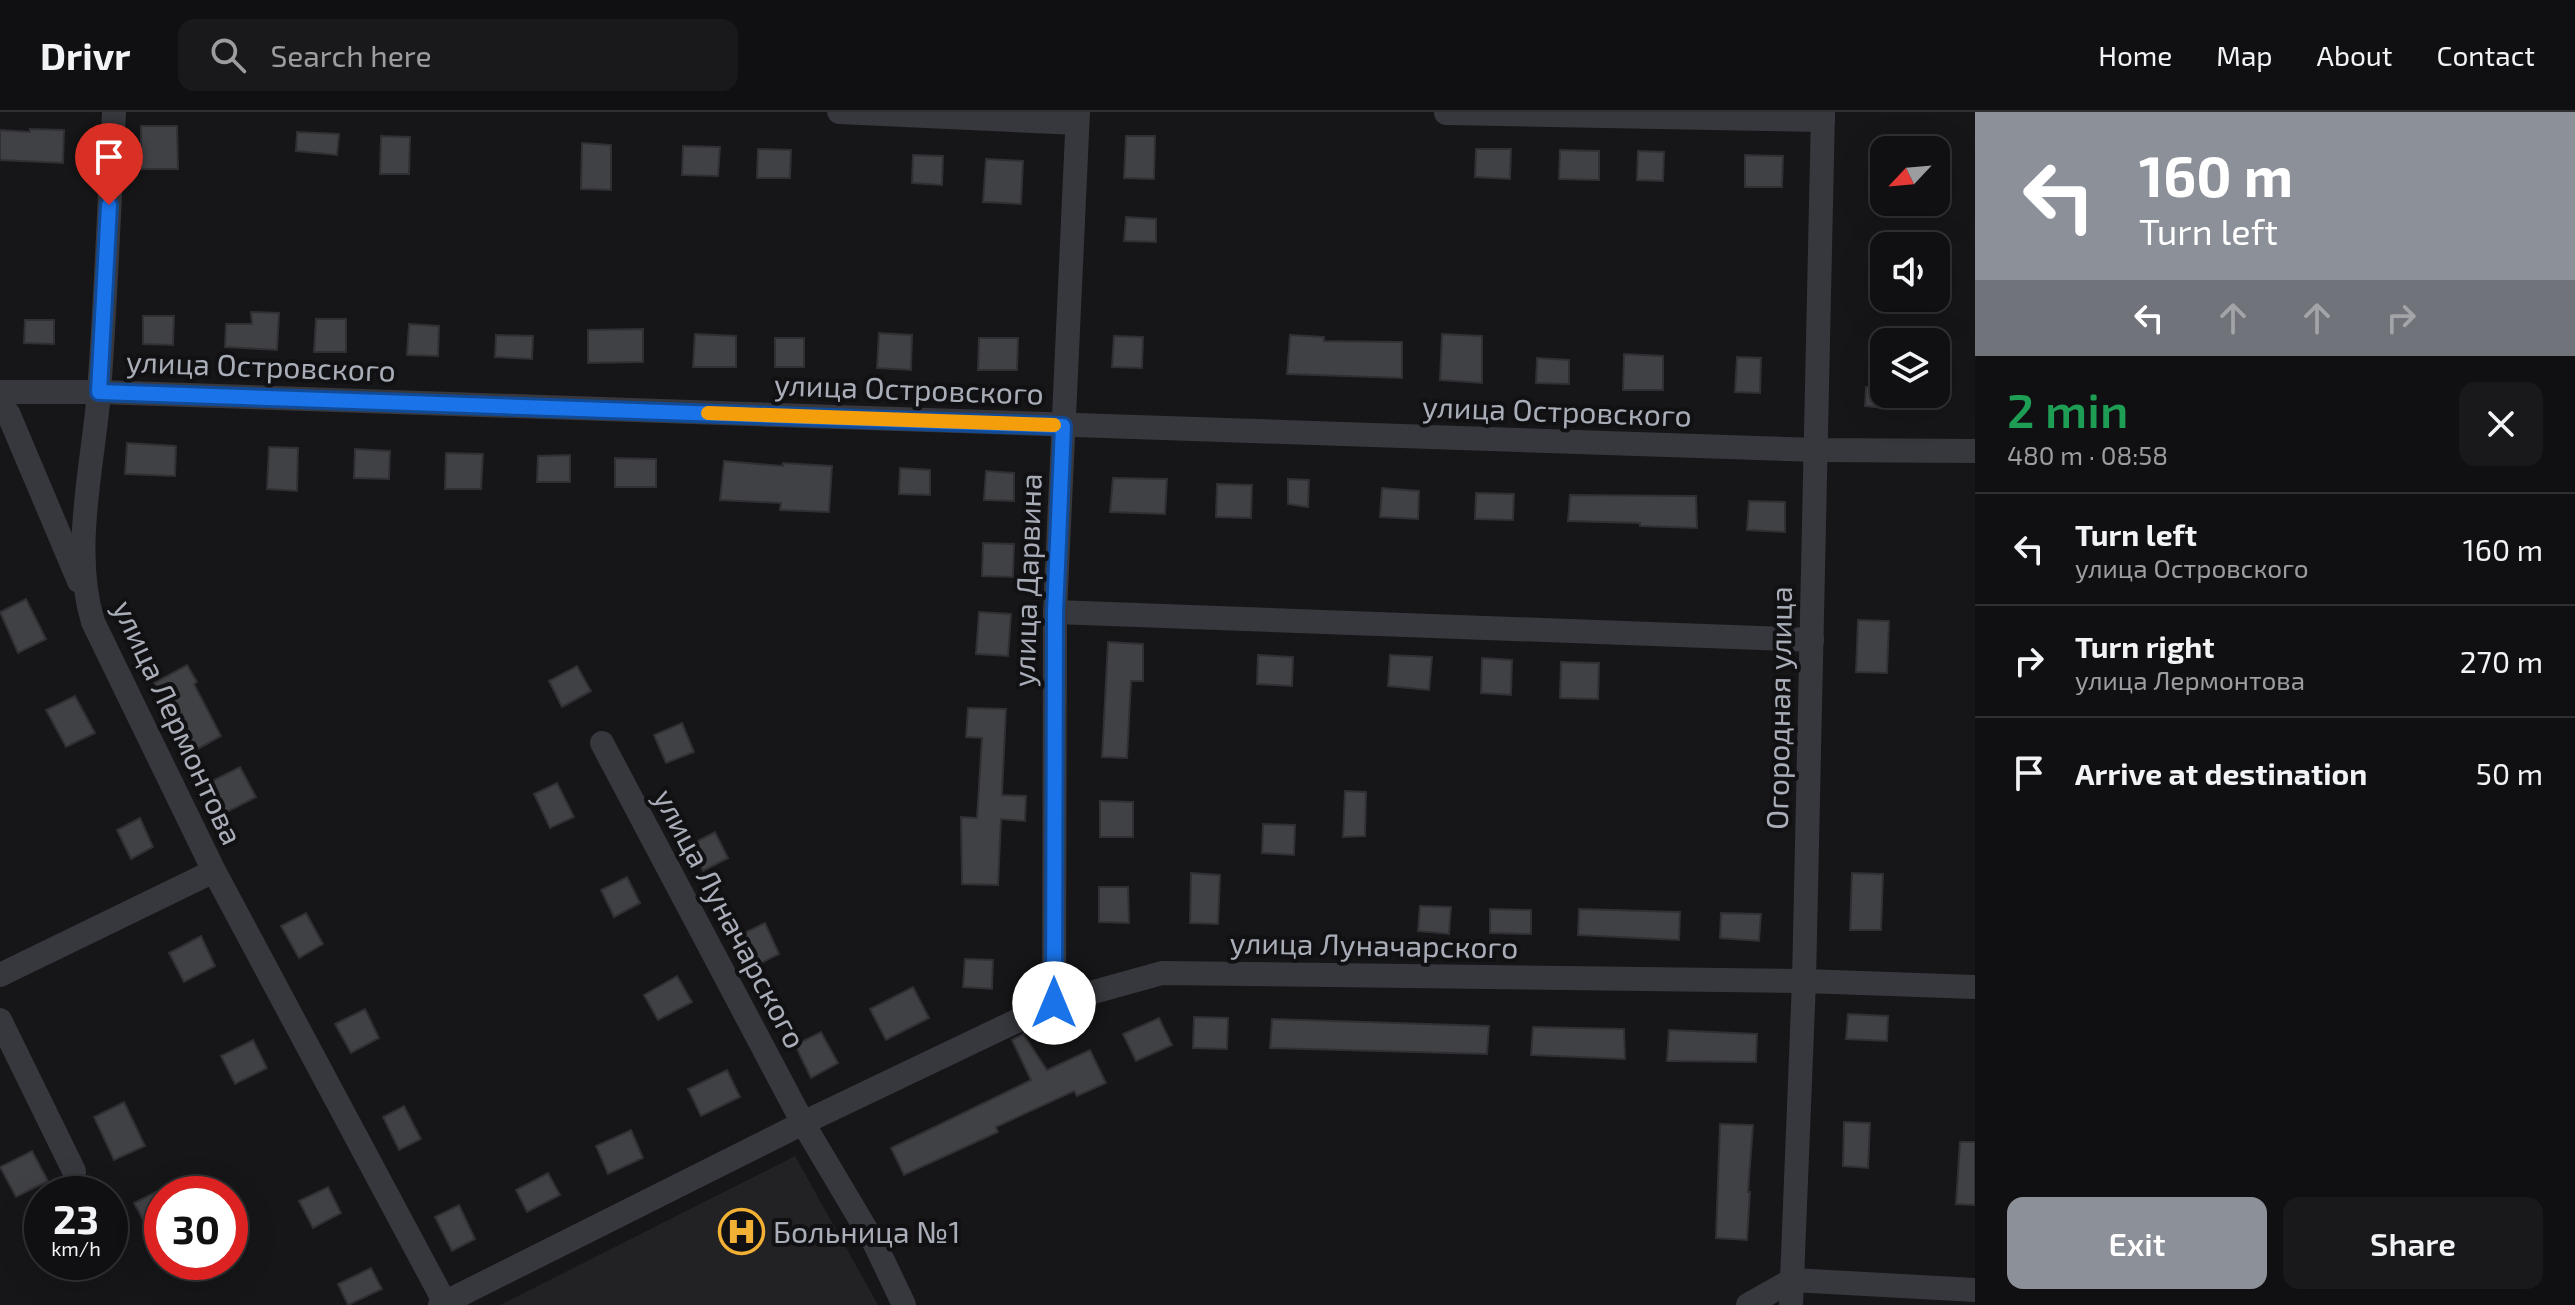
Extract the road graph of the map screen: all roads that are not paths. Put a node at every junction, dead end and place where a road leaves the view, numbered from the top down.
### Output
1 (114, 112) edge
2 (839, 112) edge
3 (1446, 113) edge
4 (1823, 116) edge
5 (1078, 117) edge
6 (99, 392) junction
7 (3, 407) edge
8 (1063, 426) junction
9 (1816, 450) junction
10 (1975, 451) edge
11 (84, 594) junction
12 (1055, 612) junction
13 (1812, 640) junction
14 (602, 743) dead end
15 (214, 871) junction
16 (0, 975) edge
17 (1804, 981) junction
18 (1975, 987) edge
19 (1054, 1003) junction
20 (0, 1020) edge
21 (803, 1123) junction
22 (74, 1171) dead end
23 (1792, 1280) junction
24 (1975, 1290) edge
25 (442, 1304) edge
26 (904, 1305) edge
27 (1748, 1305) edge
28 (1791, 1305) edge

1 - 6 street, улица Лермонтова
2 - 5 street
3 - 4 street
4 - 9 street, Огородная улица
5 - 8 street, улица Дарвина
6 - 7 street, улица Островского
6 - 8 street, улица Островского
6 - 11 street, улица Лермонтова
7 - 11 street
8 - 9 street, улица Островского
8 - 12 street, улица Дарвина
9 - 10 street, улица Островского
9 - 13 street, Огородная улица
11 - 15 street, улица Лермонтова
12 - 13 street
12 - 19 street, улица Дарвина
13 - 17 street, Огородная улица
14 - 21 street, улица Луначарского
15 - 16 street
15 - 25 street, улица Лермонтова
17 - 18 street, улица Луначарского
17 - 19 street, улица Луначарского
17 - 23 street, Огородная улица
19 - 21 street, улица Луначарского
20 - 22 street
21 - 25 street, улица Луначарского
21 - 26 street
23 - 24 street
23 - 27 street
23 - 28 street, Огородная улица

